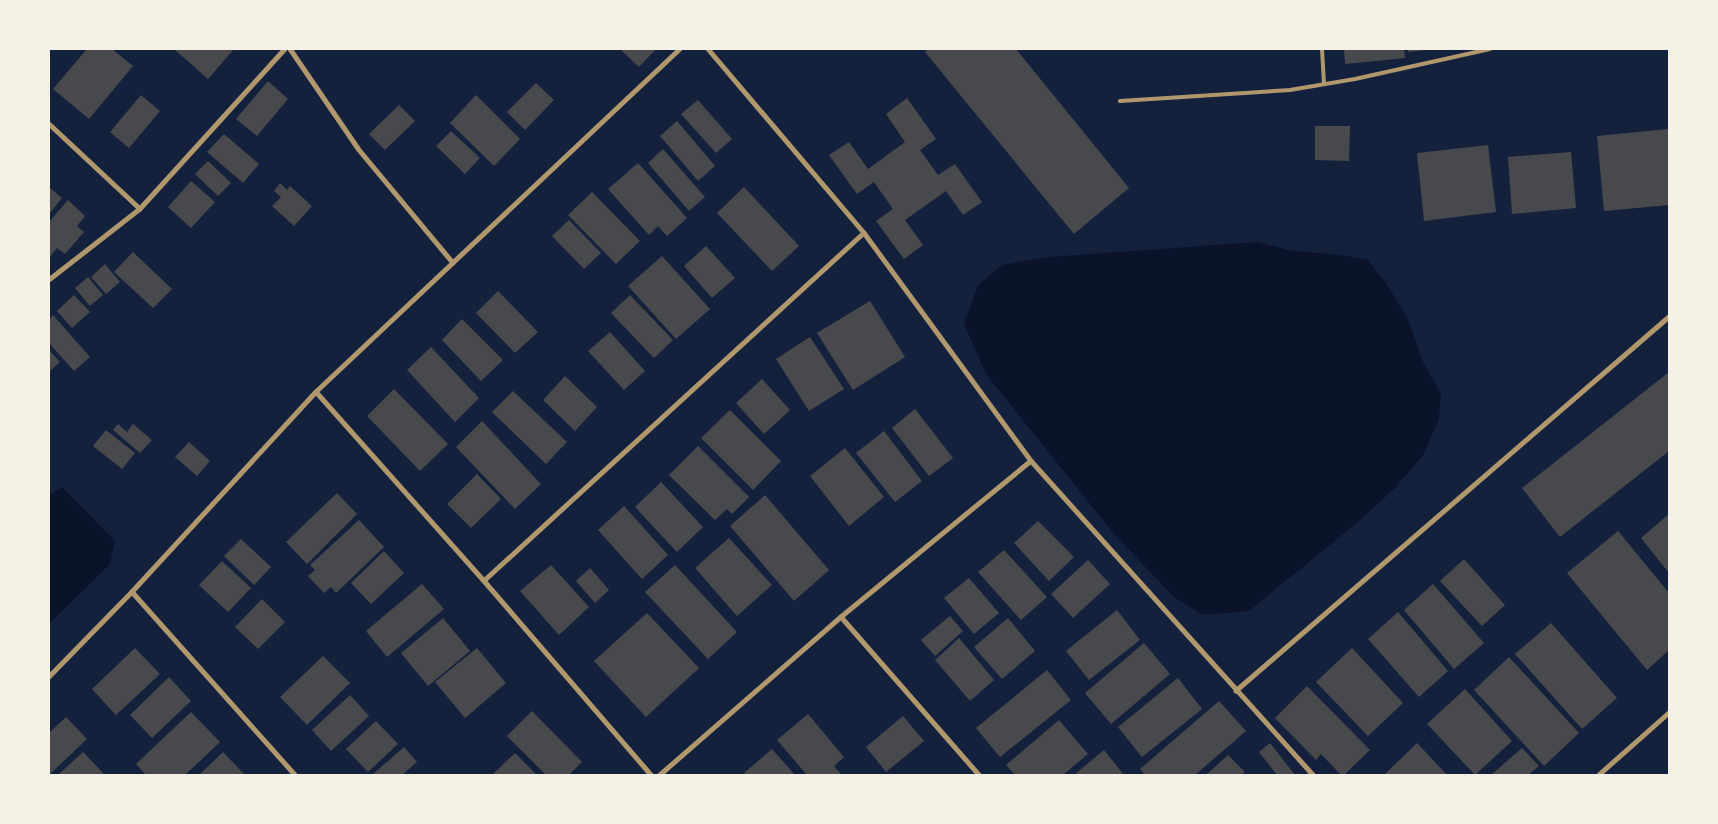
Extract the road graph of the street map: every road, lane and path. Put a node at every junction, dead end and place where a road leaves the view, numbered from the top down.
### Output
1 (285, 49) edge
2 (290, 49) edge
3 (680, 49) edge
4 (708, 49) edge
5 (1322, 49) edge
6 (1490, 49) edge
7 (1324, 84) junction
8 (1120, 101) dead end
9 (49, 124) edge
10 (140, 208) junction
11 (864, 233) junction
12 (453, 263) junction
13 (49, 280) edge
14 (1669, 317) edge
15 (316, 392) junction
16 (1031, 461) junction
17 (484, 581) junction
18 (132, 592) junction
19 (841, 617) junction
20 (49, 677) edge
21 (1236, 691) junction
22 (1669, 713) edge
23 (295, 775) edge
24 (650, 775) edge
25 (660, 775) edge
26 (978, 775) edge
27 (1313, 775) edge
28 (1598, 775) edge

1 - 10 street
2 - 12 street
3 - 12 street
4 - 11 street
5 - 7 lane
6 - 7 lane
7 - 8 lane
9 - 10 street
10 - 13 street
11 - 16 street
11 - 17 street
12 - 15 street
14 - 21 street
15 - 17 street
15 - 18 street
16 - 19 street
16 - 21 street
17 - 24 street
18 - 20 street
18 - 23 street
19 - 25 street
19 - 26 street
21 - 27 street
22 - 28 street

